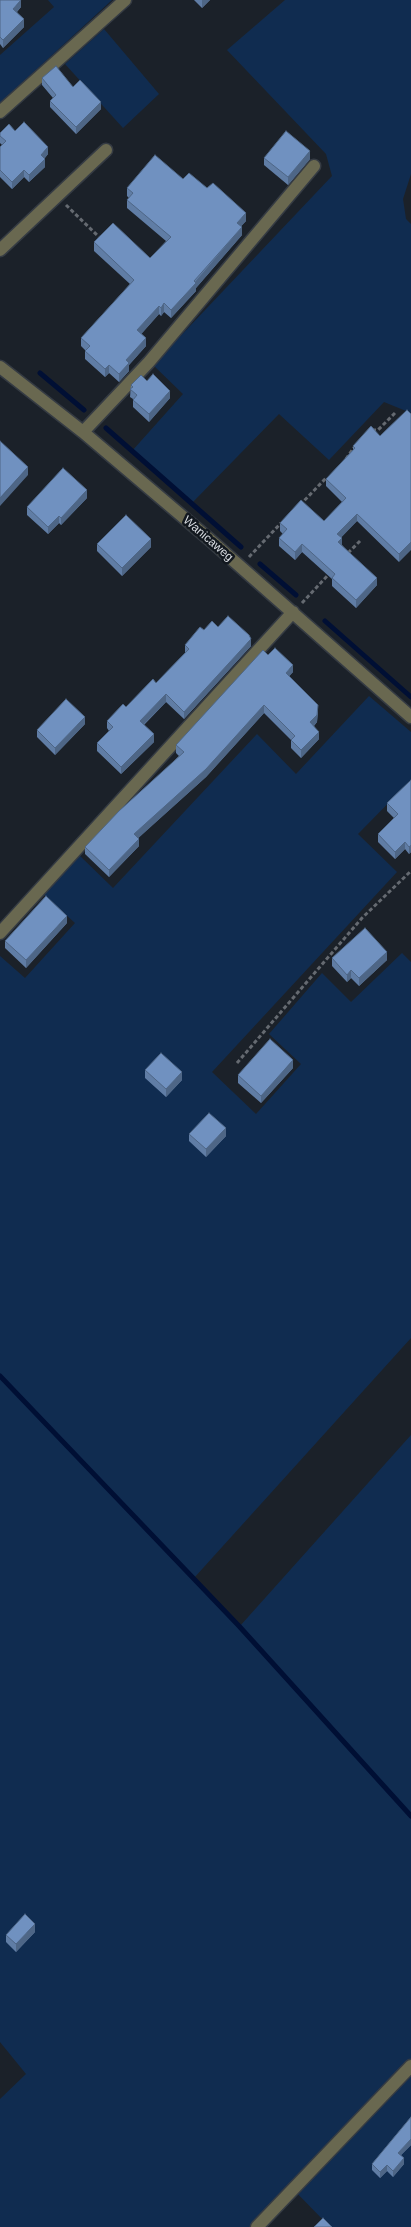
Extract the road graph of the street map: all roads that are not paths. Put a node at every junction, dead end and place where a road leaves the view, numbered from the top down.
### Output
1 (125, 0) edge
2 (0, 112) edge
3 (106, 150) dead end
4 (314, 166) dead end
5 (0, 250) edge
6 (0, 368) edge
7 (83, 432) junction
8 (293, 612) junction
9 (411, 717) edge
10 (0, 933) edge
11 (411, 2066) edge
12 (257, 2227) edge

1 - 2 street
3 - 5 street
4 - 7 street
6 - 7 street, Wanicaweg
7 - 8 street, Wanicaweg
8 - 9 street, Wanicaweg
8 - 10 street
11 - 12 street

